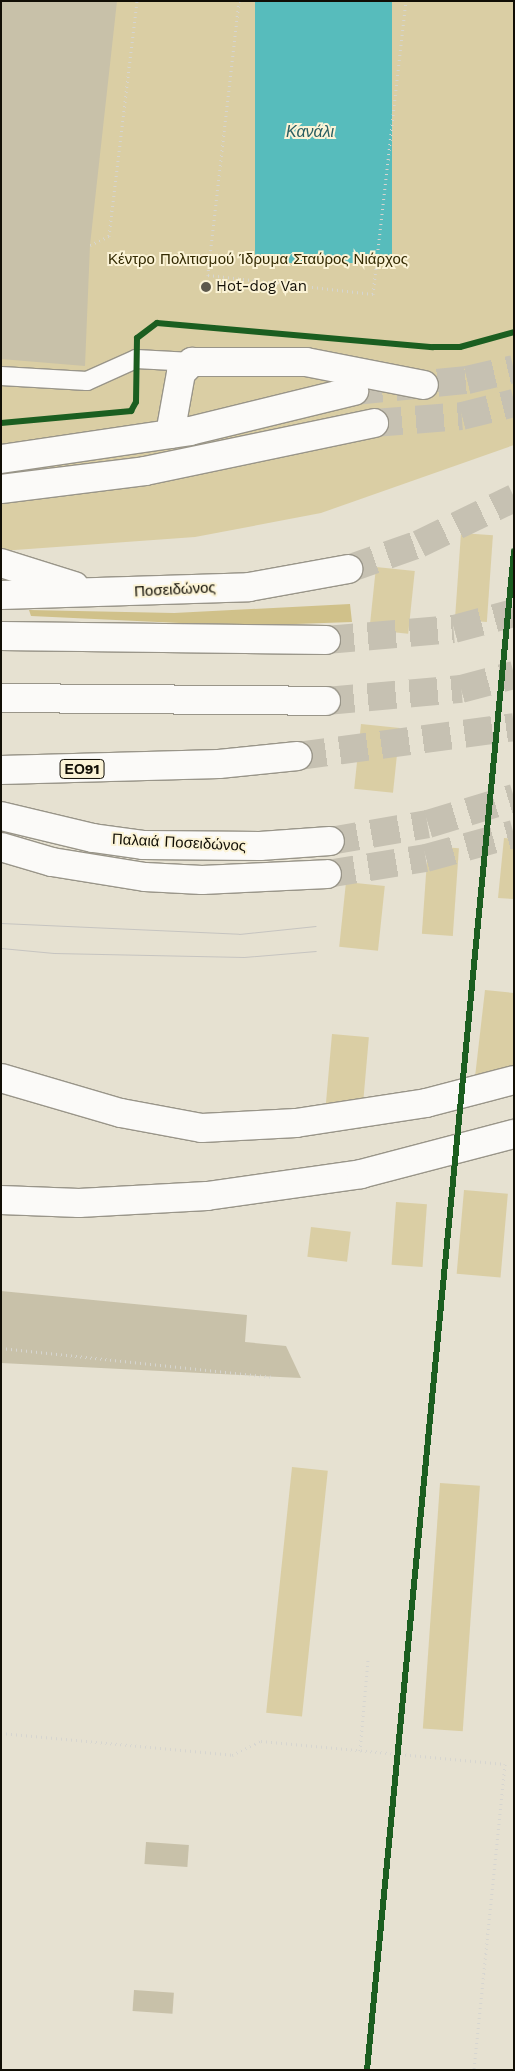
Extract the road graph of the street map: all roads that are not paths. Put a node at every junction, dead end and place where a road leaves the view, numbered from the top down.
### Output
1 (192, 362) junction
2 (1, 376) edge
3 (424, 385) dead end
4 (354, 391) tunnel mouth
5 (374, 423) tunnel mouth
6 (170, 434) junction
7 (1, 459) edge
8 (1, 489) edge
9 (1, 564) edge
10 (348, 569) tunnel mouth
11 (97, 594) junction
12 (1, 595) edge
13 (1, 636) edge
14 (326, 640) tunnel mouth
15 (1, 698) edge
16 (326, 701) tunnel mouth
17 (298, 756) tunnel mouth
18 (1, 770) edge
19 (1, 816) edge
20 (330, 842) tunnel mouth
21 (1, 847) edge
22 (327, 874) tunnel mouth
23 (1, 1078) edge
24 (514, 1080) edge
25 (514, 1134) edge
26 (1, 1200) edge

1 - 2 lane
1 - 3 main road
1 - 6 main road
4 - 6 main road
5 - 8 main road
6 - 7 main road
9 - 11 main road
10 - 11 main road, Ποσειδώνος
11 - 12 main road, Ποσειδώνος
13 - 14 main road
15 - 16 main road
17 - 18 main road, ΕΟ91
19 - 20 main road, Παλαιά Ποσειδώνος
21 - 22 main road
23 - 24 main road
25 - 26 main road

